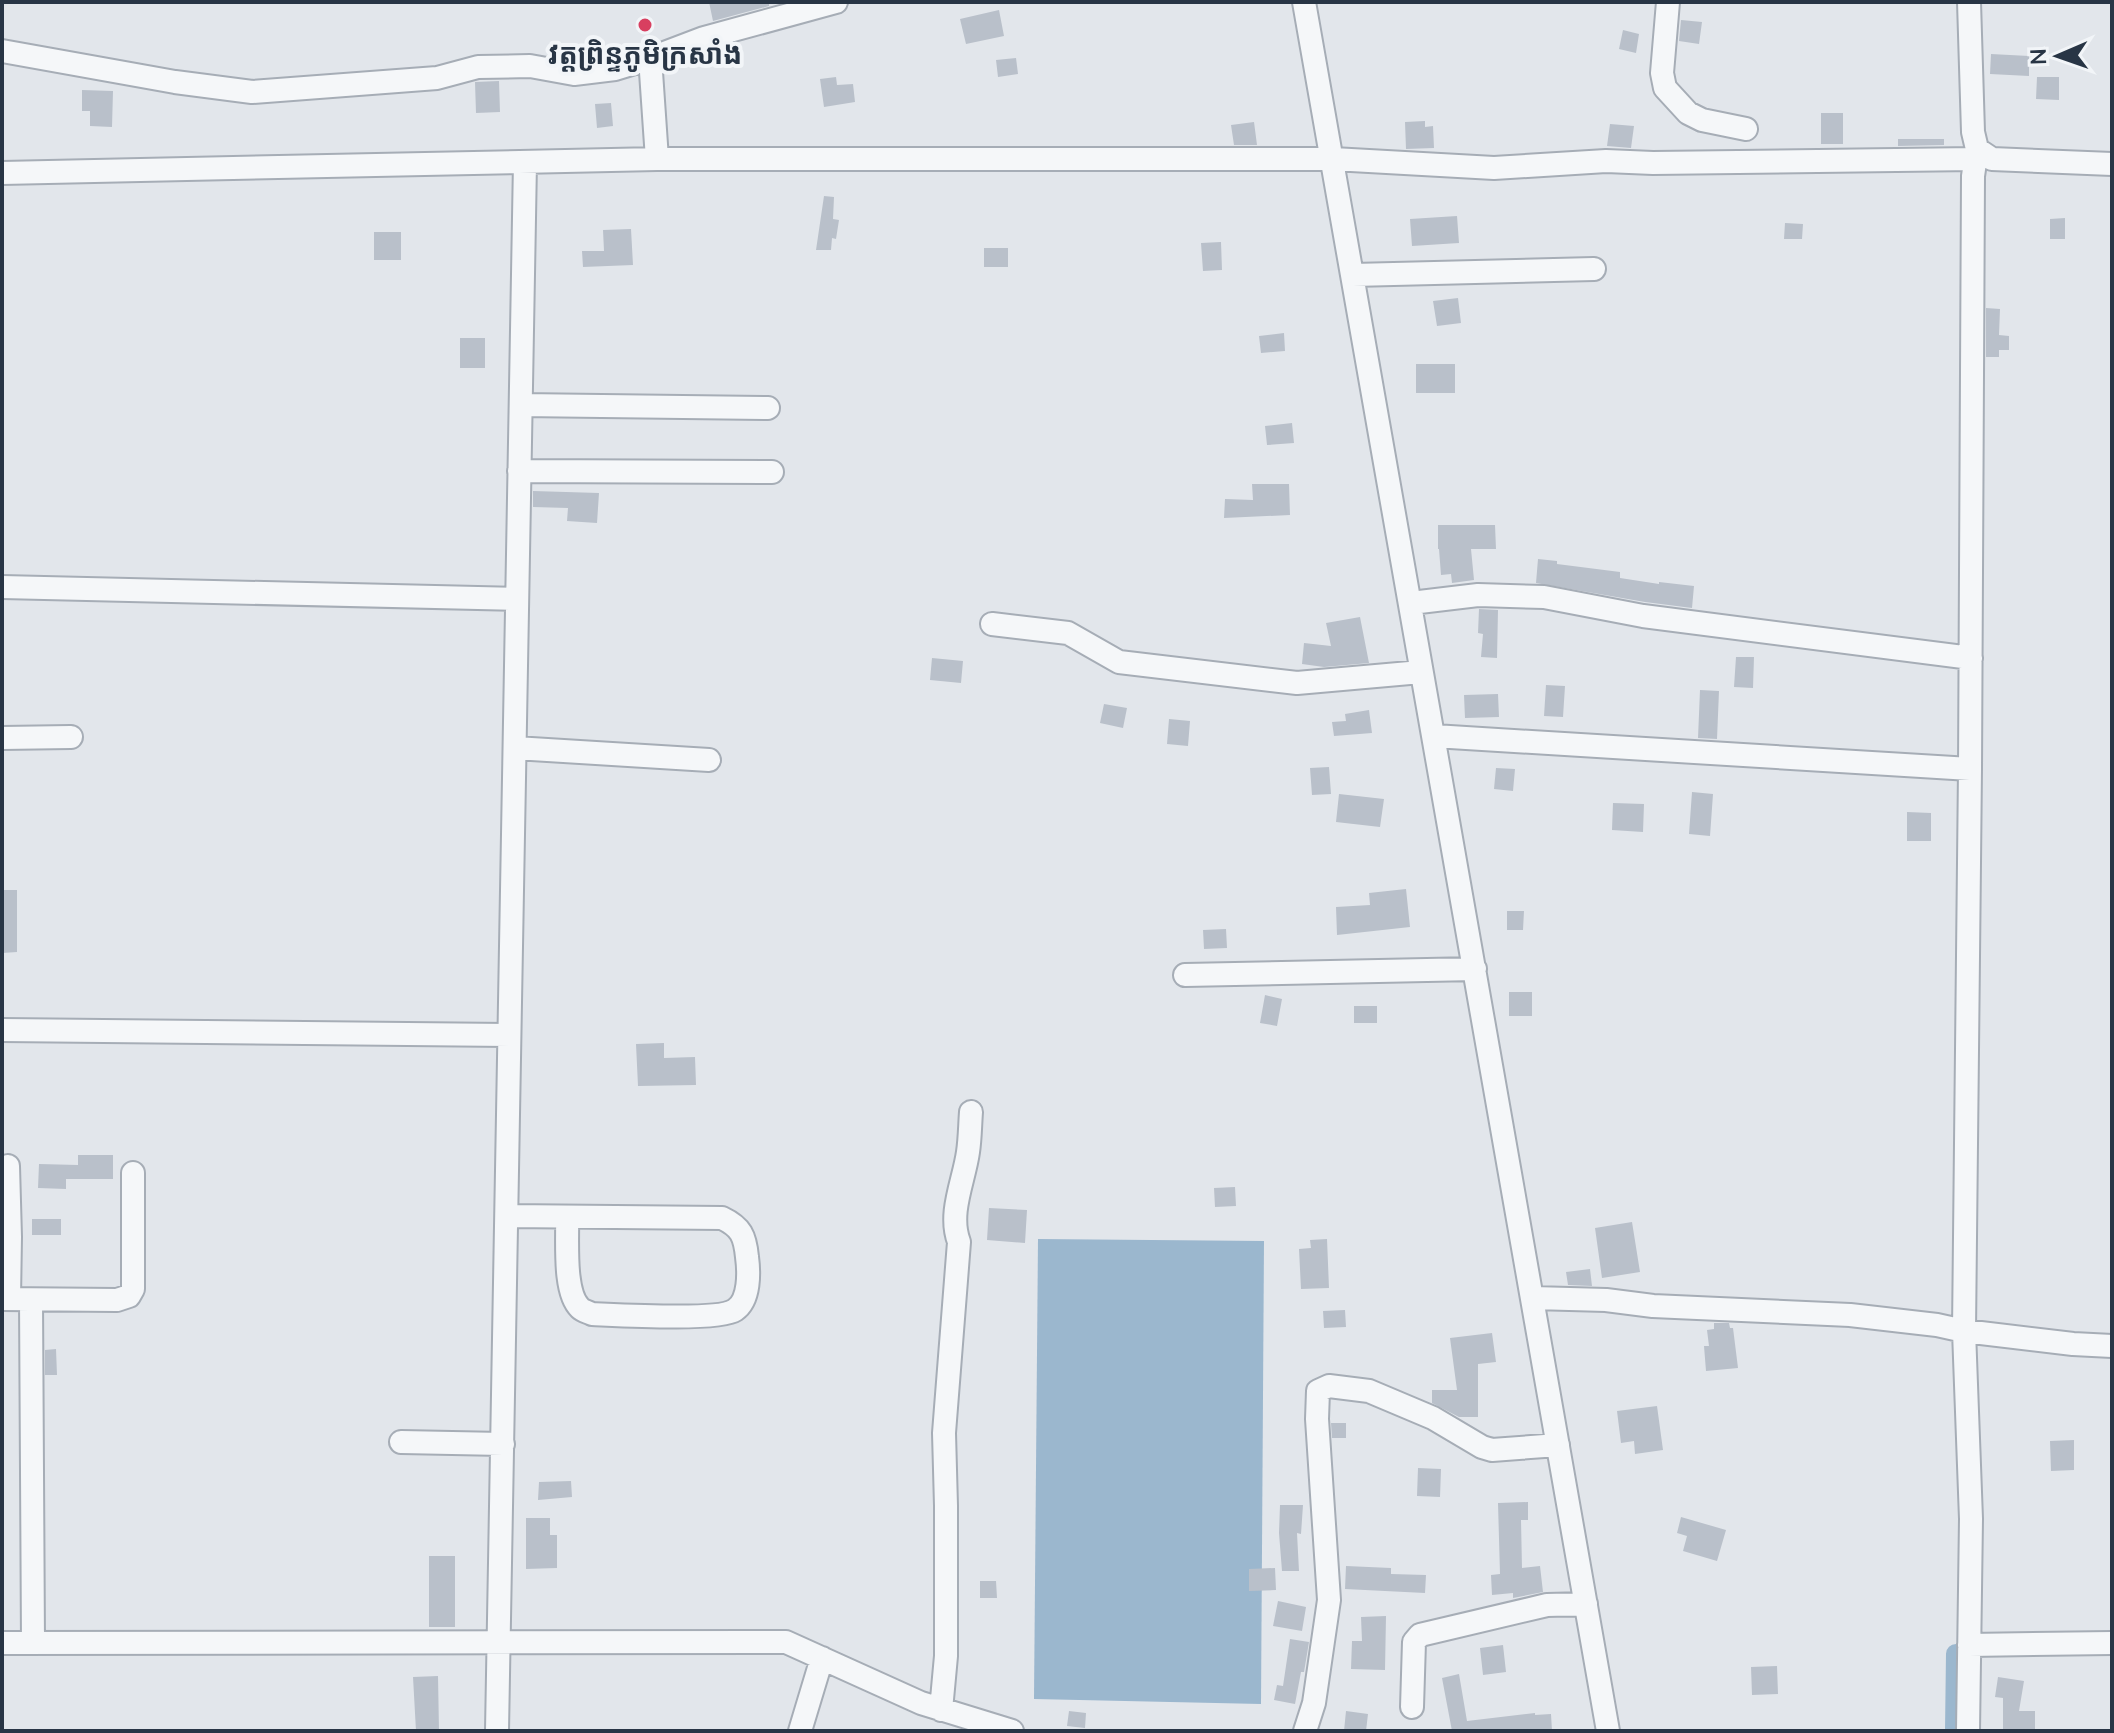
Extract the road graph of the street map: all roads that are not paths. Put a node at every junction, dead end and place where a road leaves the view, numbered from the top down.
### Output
1 (836, 2) edge
2 (1304, 2) edge
3 (1668, 2) edge
4 (1969, 2) edge
5 (2, 51) edge
6 (654, 57) junction
7 (1746, 129) dead end
8 (657, 159) junction
9 (1333, 159) junction
10 (525, 162) junction
11 (1975, 162) junction
12 (2112, 164) edge
13 (2, 173) edge
14 (1594, 269) dead end
15 (1353, 275) junction
16 (521, 405) junction
17 (768, 408) dead end
18 (519, 471) junction
19 (772, 472) dead end
20 (2, 587) edge
21 (517, 599) junction
22 (1411, 603) junction
23 (992, 624) dead end
24 (1957, 656) junction
25 (1421, 672) junction
26 (1434, 736) junction
27 (71, 737) dead end
28 (2, 738) edge
29 (515, 748) junction
30 (709, 760) dead end
31 (1957, 769) junction
32 (1475, 969) junction
33 (1185, 975) dead end
34 (2, 1030) edge
35 (509, 1035) junction
36 (971, 1112) dead end
37 (8, 1166) dead end
38 (133, 1173) dead end
39 (507, 1216) junction
40 (567, 1217) junction
41 (1533, 1298) junction
42 (14, 1299) edge
43 (1951, 1328) junction
44 (2112, 1346) edge
45 (401, 1442) dead end
46 (503, 1444) junction
47 (1558, 1445) junction
48 (1586, 1604) junction
49 (2, 1643) edge
50 (33, 1643) junction
51 (2112, 1643) edge
52 (1969, 1645) junction
53 (499, 1651) junction
54 (822, 1658) junction
55 (1412, 1707) dead end
56 (941, 1710) junction
57 (497, 1731) edge
58 (800, 1731) edge
59 (1012, 1731) edge
60 (1305, 1731) edge
61 (1608, 1731) edge
62 (1968, 1731) edge

1 - 6 street
2 - 9 street
3 - 7 street
4 - 11 street
5 - 6 street
6 - 8 street
8 - 9 street
8 - 10 street
9 - 11 street
9 - 15 street
10 - 13 street
10 - 16 street
11 - 12 street
11 - 24 street
14 - 15 street
15 - 22 street
16 - 17 street
16 - 18 street
18 - 19 street
18 - 21 street
20 - 21 street
21 - 29 street
22 - 24 street
22 - 25 street
23 - 25 street
24 - 31 street
25 - 26 street
26 - 31 street
26 - 32 street
27 - 28 street
29 - 30 street
29 - 35 street
31 - 43 street
32 - 33 street
32 - 41 street
34 - 35 street
35 - 39 street
36 - 56 street
37 - 42 street
38 - 42 street
39 - 40 street
39 - 46 street
40 - 40 street
41 - 43 street
41 - 47 street
42 - 50 street
43 - 44 street
43 - 52 street
45 - 46 street
46 - 53 street
47 - 48 street
47 - 60 street
48 - 55 street
48 - 61 street
49 - 50 street
50 - 53 street
51 - 52 street
52 - 62 street
53 - 54 street
53 - 57 street
54 - 56 street
54 - 58 street
56 - 59 street

